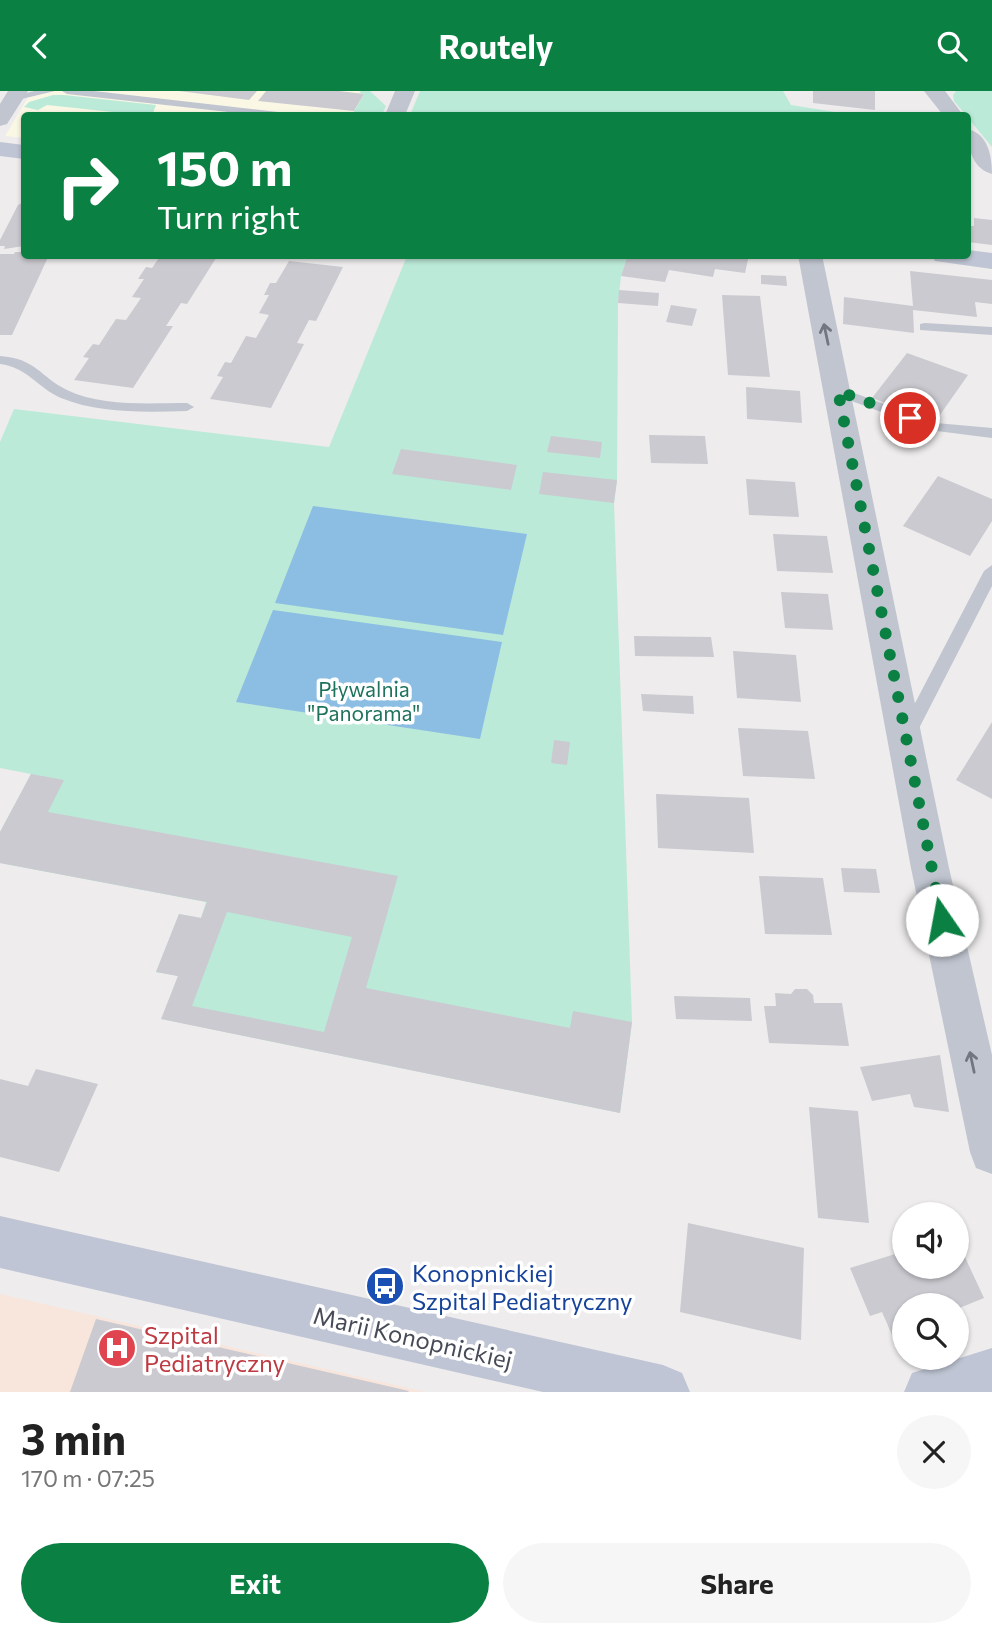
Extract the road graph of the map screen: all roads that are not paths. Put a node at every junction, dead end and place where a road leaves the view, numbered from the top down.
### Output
1 (50, 91) edge
2 (67, 91) edge
3 (405, 91) edge
4 (934, 91) edge
5 (16, 95) edge
6 (252, 112) edge
7 (396, 112) edge
8 (951, 112) edge
9 (0, 120) edge
10 (971, 139) edge
11 (0, 149) edge
12 (21, 152) edge
13 (992, 167) edge
14 (971, 258) edge
15 (811, 259) edge
16 (992, 261) edge
17 (925, 327) dead end
18 (992, 331) edge
19 (0, 361) edge
20 (838, 391) junction
21 (187, 407) dead end
22 (992, 433) edge
23 (992, 572) edge
24 (905, 738) junction
25 (992, 1152) edge
26 (0, 1242) edge
27 (992, 1375) edge
28 (663, 1392) edge
29 (931, 1392) edge

1 - 5 lane
2 - 6 lane
3 - 7 street
4 - 8 street
5 - 9 street
10 - 13 street
11 - 12 street
14 - 16 street
20 -> 15 street
17 - 18 lane
19 - 21 lane
20 - 22 lane
20 - 24 street
23 - 24 lane
25 -> 24 street
26 - 28 street, Marii Konopnickiej
27 - 29 street

